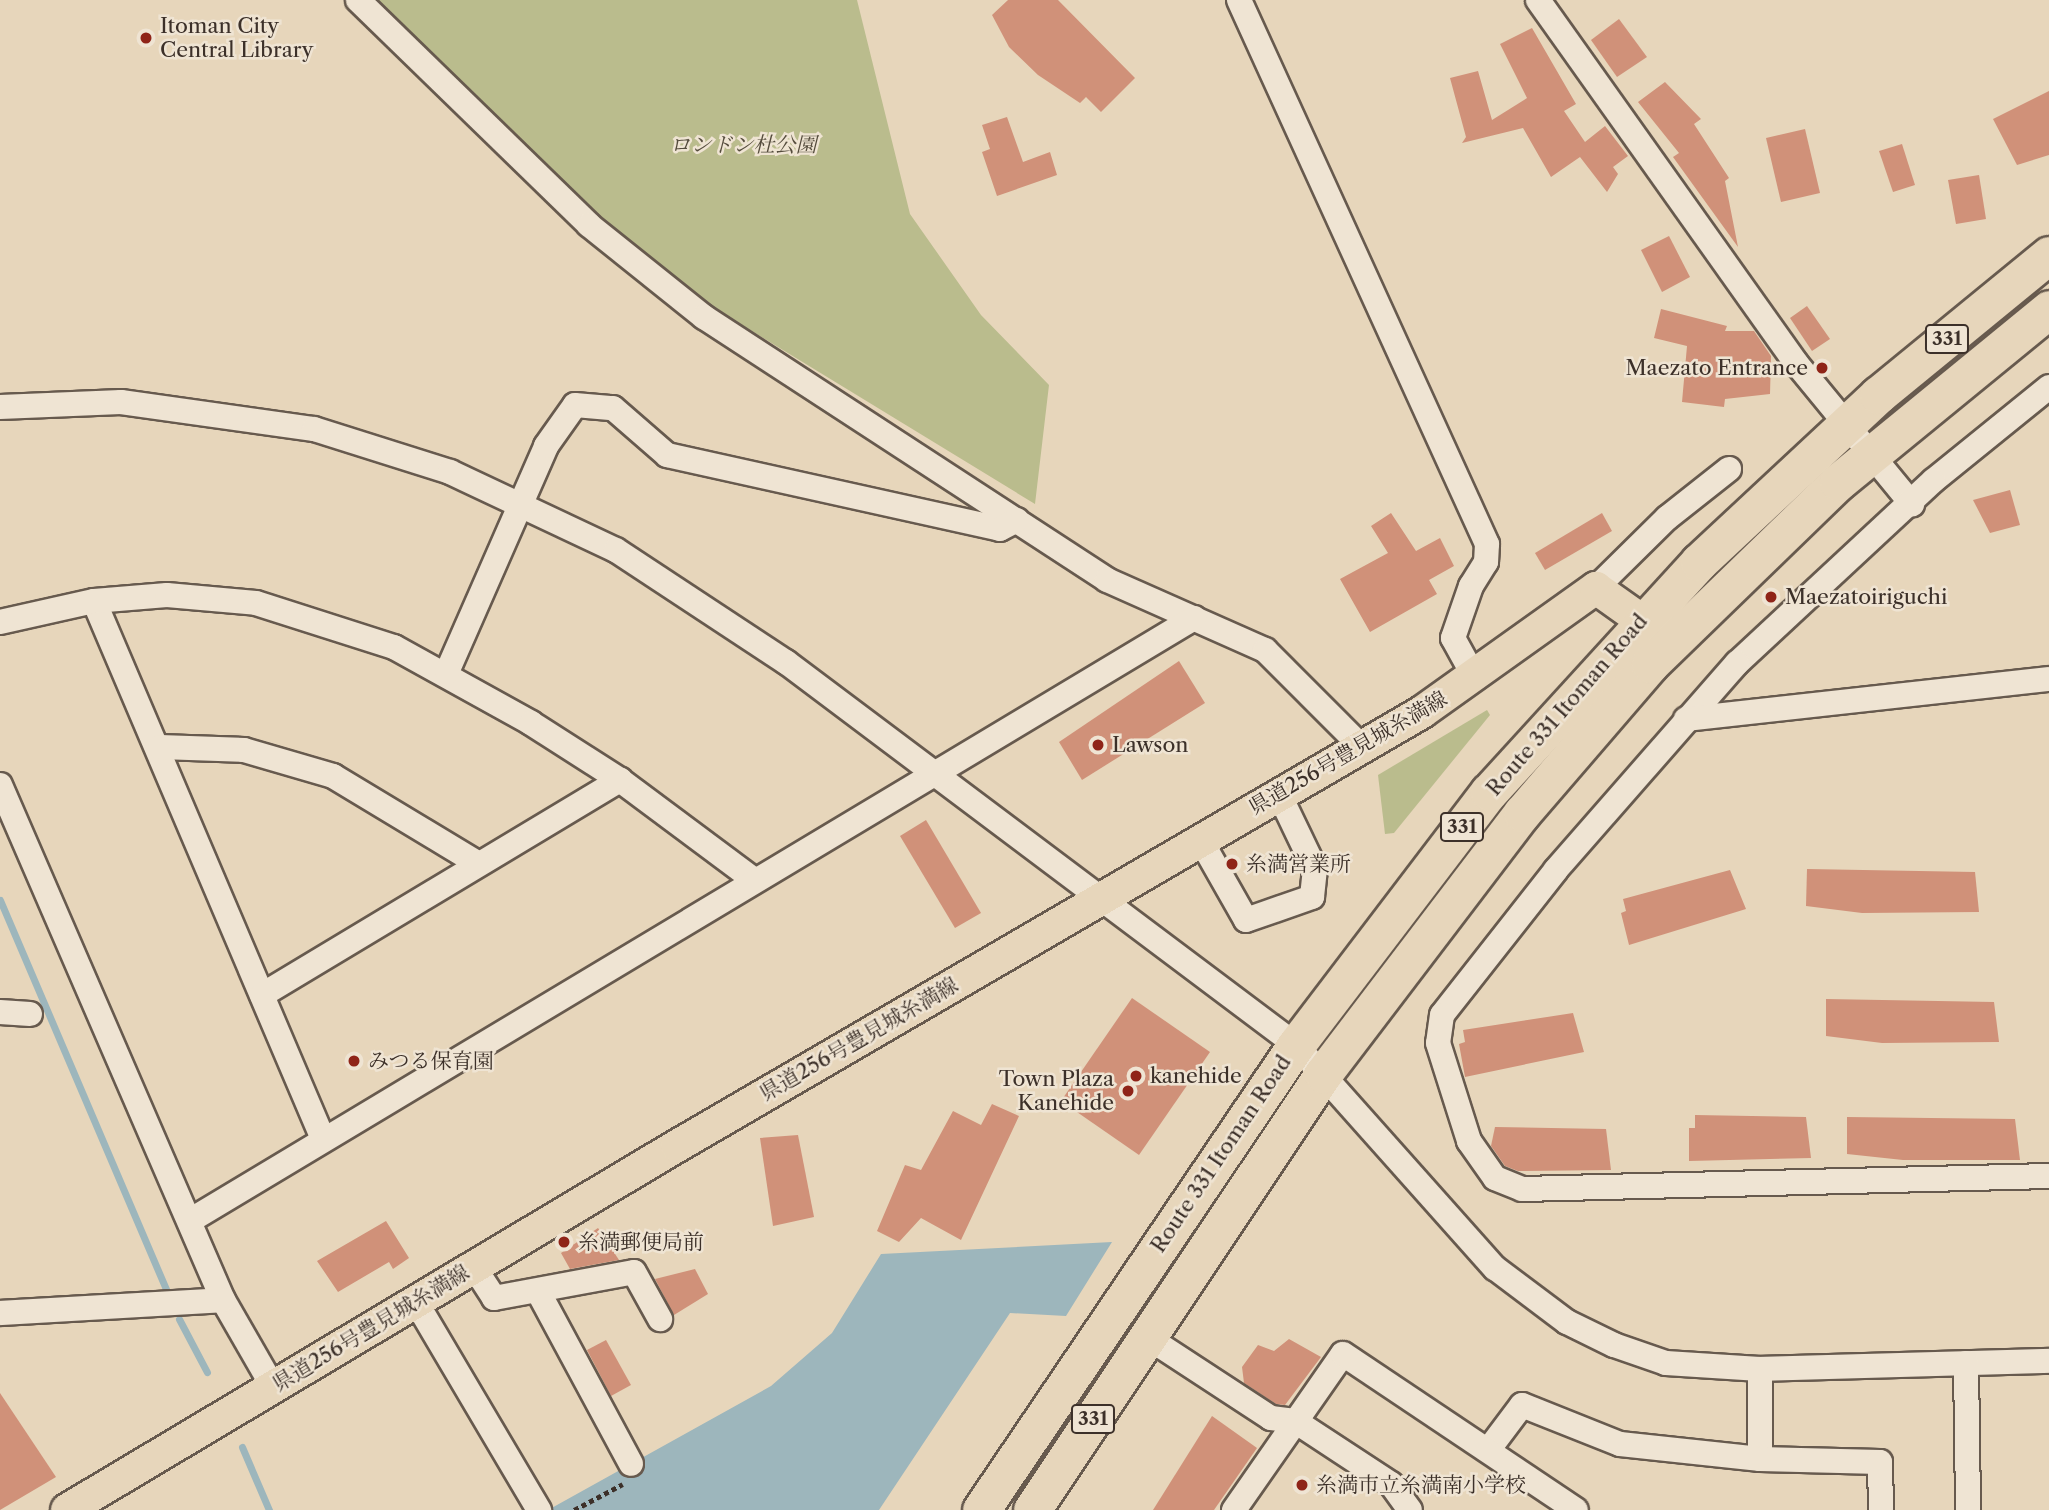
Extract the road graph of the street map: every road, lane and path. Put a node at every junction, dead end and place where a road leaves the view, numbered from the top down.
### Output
1 (359, 0) edge
2 (1239, 0) edge
3 (1538, 0) edge
4 (2049, 255) edge
5 (2049, 309) edge
6 (2049, 387) edge
7 (0, 407) edge
8 (1846, 424) junction
9 (1870, 453) junction
10 (1729, 469) dead end
11 (522, 502) junction
12 (1912, 503) junction
13 (1017, 520) junction
14 (1596, 588) junction
15 (94, 601) junction
16 (1194, 618) junction
17 (1641, 620) junction
18 (0, 622) edge
19 (447, 672) junction
20 (1475, 678) junction
21 (2049, 679) edge
22 (1686, 719) junction
23 (1361, 746) junction
24 (160, 747) junction
25 (935, 775) junction
26 (620, 780) junction
27 (0, 785) edge
28 (1279, 794) junction
29 (1200, 839) junction
30 (477, 863) junction
31 (753, 880) junction
32 (1099, 898) junction
33 (262, 995) junction
34 (0, 1012) edge
35 (30, 1014) dead end
36 (1296, 1045) junction
37 (1323, 1074) junction
38 (323, 1139) junction
39 (2049, 1177) edge
40 (191, 1220) junction
41 (474, 1267) junction
42 (539, 1293) junction
43 (223, 1300) junction
44 (416, 1302) junction
45 (0, 1313) edge
46 (660, 1320) dead end
47 (1150, 1333) junction
48 (2049, 1361) edge
49 (1966, 1363) junction
50 (1760, 1369) junction
51 (274, 1387) junction
52 (1295, 1421) junction
53 (1489, 1450) junction
54 (1760, 1459) junction
55 (629, 1473) joint
56 (67, 1510) edge
57 (539, 1510) edge
58 (574, 1510) edge
59 (981, 1510) edge
60 (1032, 1510) edge
61 (1234, 1510) edge
62 (1410, 1510) edge
63 (1576, 1510) edge
64 (1881, 1510) edge
65 (1968, 1510) edge

1 - 13 street
2 - 20 street
3 - 8 street
4 - 8 highway, Route 331 Itoman Road / 331
5 - 9 highway, Route 331 Itoman Road / 331
6 - 12 street
7 - 11 street
8 - 9 street
8 - 17 highway, Route 331 Itoman Road / 331
9 - 12 street
9 - 37 highway, Route 331 Itoman Road / 331
10 - 14 street
11 - 13 street
11 - 19 street
11 - 25 street
12 - 22 street
13 - 16 street
14 - 17 main road
14 - 20 main road, 県道256号豊見城糸満線
15 - 18 street
15 - 19 street
15 - 24 street
16 - 23 street
16 - 25 street
17 - 36 highway, Route 331 Itoman Road / 331
19 - 26 street
20 - 23 main road, 県道256号豊見城糸満線
21 - 22 street
22 - 39 street
23 - 28 main road, 県道256号豊見城糸満線
24 - 30 street
24 - 33 street
25 - 31 street
25 - 32 street
26 - 30 street
26 - 31 street
27 - 40 street
28 - 29 main road, 県道256号豊見城糸満線
28 - 29 street
29 - 32 main road, 県道256号豊見城糸満線
30 - 33 street
31 - 38 street
32 - 36 street
32 - 41 main road, 県道256号豊見城糸満線
33 - 38 street
34 - 35 street
36 - 37 street
36 - 59 highway, Route 331 Itoman Road / 331
37 - 47 highway, Route 331 Itoman Road / 331
37 - 50 street
38 - 40 street
40 - 43 street
41 - 42 street
41 - 44 main road, 県道256号豊見城糸満線
42 - 46 street
42 - 55 street
43 - 45 street
43 - 51 street
44 - 51 main road, 県道256号豊見城糸満線
44 - 57 street
47 - 52 street
47 - 60 highway, Route 331 Itoman Road / 331
48 - 49 street
49 - 50 street
49 - 65 street
50 - 54 street
51 - 56 main road, 県道256号豊見城糸満線
52 - 53 street
52 - 61 street
52 - 62 street
53 - 54 street
53 - 63 street
54 - 64 street
55 - 58 path

